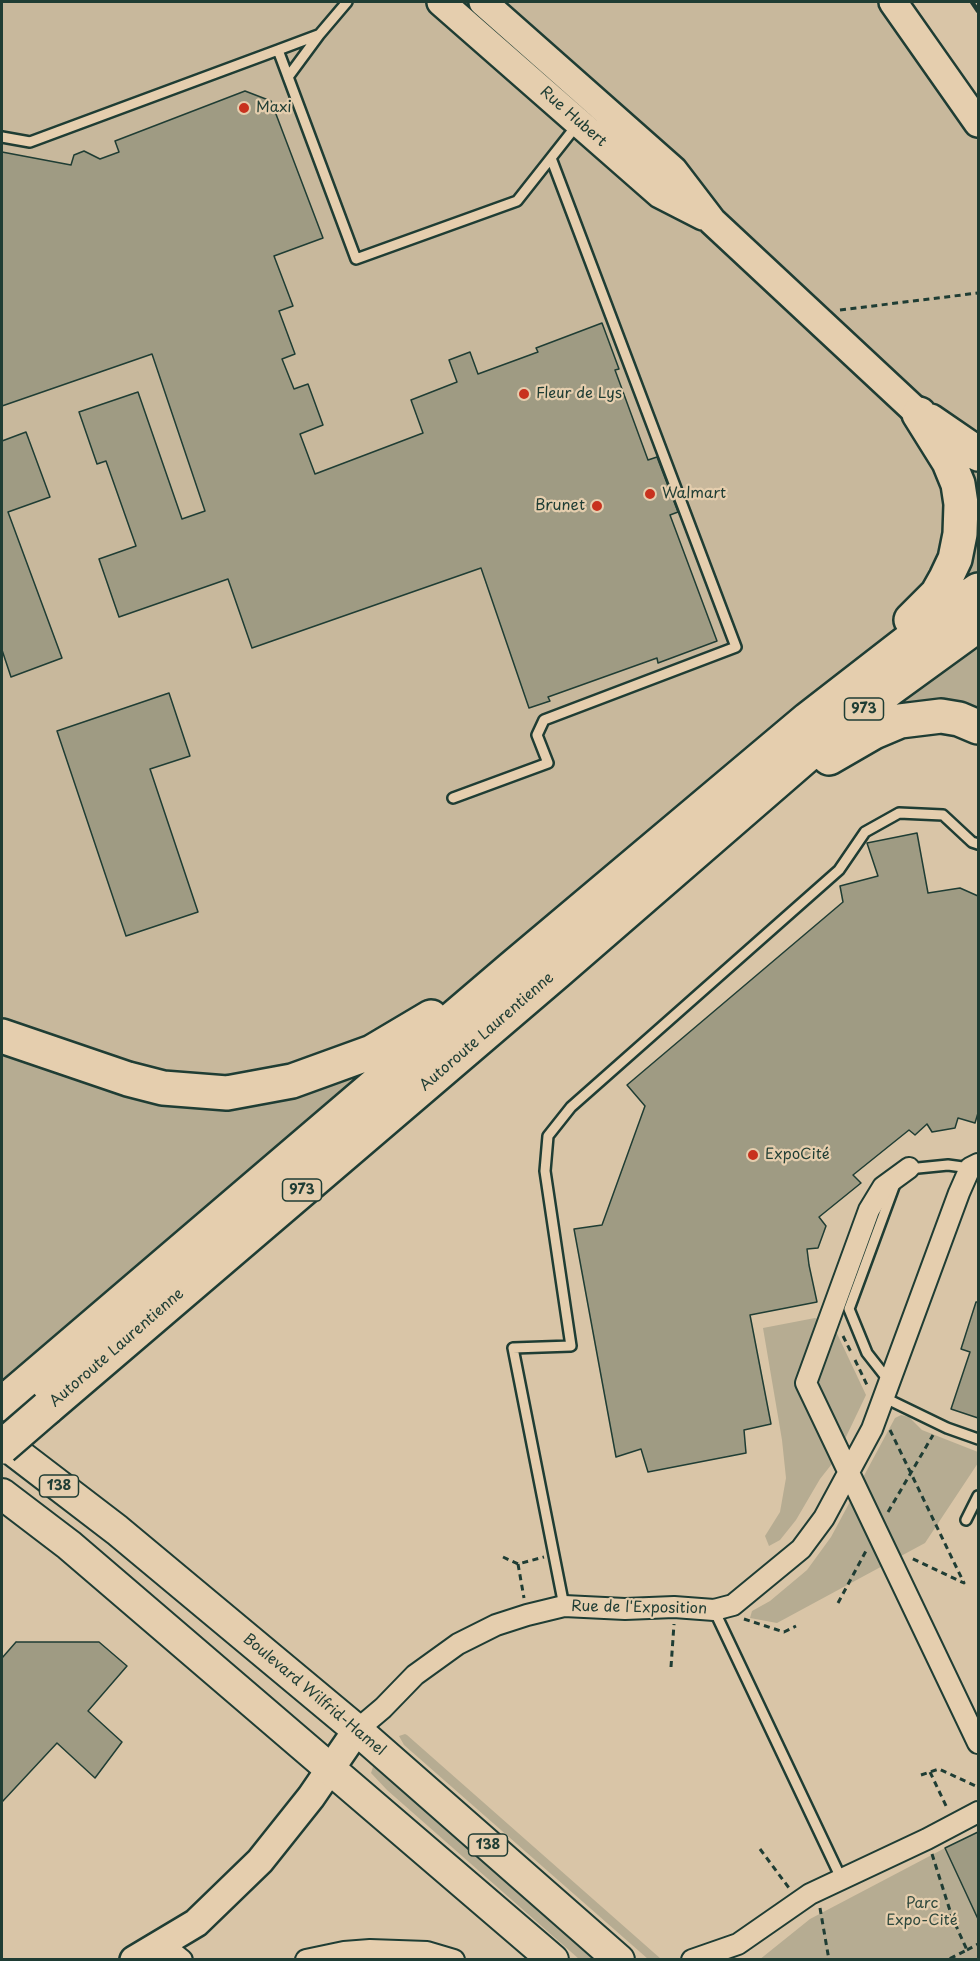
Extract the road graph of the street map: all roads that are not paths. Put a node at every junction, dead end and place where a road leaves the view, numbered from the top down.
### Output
1 (347, 2) edge
2 (441, 2) edge
3 (483, 2) edge
4 (893, 2) edge
5 (320, 35) junction
6 (278, 50) junction
7 (288, 77) junction
8 (587, 112) junction
9 (978, 123) edge
10 (2, 137) edge
11 (551, 158) junction
12 (919, 414) junction
13 (978, 454) edge
14 (978, 590) edge
15 (978, 625) edge
16 (866, 673) junction
17 (978, 727) edge
18 (453, 798) dead end
19 (755, 800) junction
20 (978, 844) edge
21 (512, 968) junction
22 (2, 1036) edge
23 (974, 1166) edge
24 (909, 1168) junction
25 (11, 1396) edge
26 (884, 1396) junction
27 (978, 1439) edge
28 (2, 1442) edge
29 (2, 1447) edge
30 (848, 1474) junction
31 (2, 1494) edge
32 (978, 1496) edge
33 (966, 1520) dead end
34 (564, 1606) junction
35 (714, 1610) junction
36 (357, 1730) junction
37 (978, 1743) edge
38 (330, 1768) junction
39 (978, 1812) edge
40 (841, 1878) junction
41 (172, 1952) edge
42 (134, 1959) edge
43 (306, 1959) edge
44 (454, 1959) edge
45 (553, 1959) edge
46 (619, 1959) edge
47 (692, 1959) edge

1 - 5 lane
2 - 8 street, Rue Hubert
3 - 8 street, Rue Hubert
4 - 9 street
5 - 6 lane
5 - 7 lane
6 - 7 lane
6 - 10 lane
7 - 11 lane
8 - 11 lane
8 - 12 street, Rue Hubert
11 - 18 lane
12 - 13 highway
12 - 16 highway
14 - 16 highway, Autoroute Laurentienne / 973
15 - 19 highway, Autoroute Laurentienne / 973
16 - 21 highway, Autoroute Laurentienne / 973
17 - 19 highway
19 - 29 highway, Autoroute Laurentienne / 973, bridge
20 - 34 lane
21 - 22 highway
21 - 25 highway, Autoroute Laurentienne / 973
23 - 24 lane
23 - 26 street, Rue de l'Exposition
24 - 26 lane
24 - 30 street
26 - 27 lane
26 - 30 street, Rue de l'Exposition
28 - 36 main road, Boulevard Wilfrid-Hamel / 138
30 - 35 street, Rue de l'Exposition
30 - 37 street
31 - 38 main road, 138
32 - 33 lane
34 - 35 street, Rue de l'Exposition
34 - 36 street, Rue de l'Exposition
35 - 40 lane
36 - 38 street
36 - 46 main road, Boulevard Wilfrid-Hamel / 138
38 - 41 street
38 - 45 main road, 138
39 - 40 street
40 - 47 street
41 - 42 street
43 - 44 street

